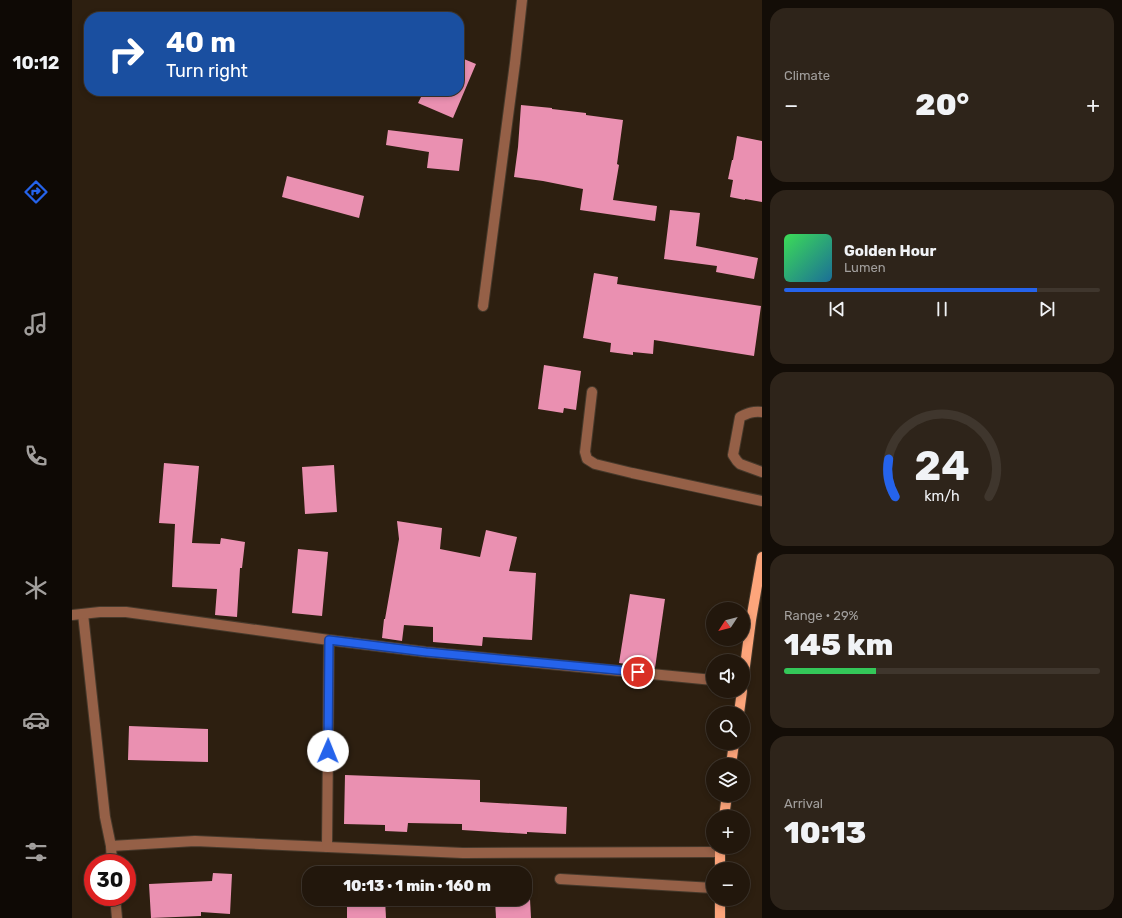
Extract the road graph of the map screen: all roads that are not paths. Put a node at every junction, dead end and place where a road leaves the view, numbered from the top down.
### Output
1 (522, 0) edge
2 (483, 306) dead end
3 (592, 392) dead end
4 (762, 412) edge
5 (762, 472) edge
6 (762, 501) edge
7 (762, 557) edge
8 (83, 614) junction
9 (72, 615) edge
10 (329, 640) junction
11 (747, 654) edge
12 (706, 679) edge
13 (111, 846) junction
14 (327, 846) junction
15 (706, 849) edge
16 (111, 854) edge
17 (560, 879) dead end
18 (706, 888) edge
19 (116, 906) edge
20 (720, 906) edge
21 (117, 918) edge
22 (720, 918) edge

1 - 2 street
3 - 6 street
4 - 5 street
7 - 11 main road
8 - 9 street
8 - 10 street
8 - 13 street
10 - 12 street
10 - 14 street
13 - 14 street
13 - 16 street
14 - 15 street
17 - 18 street
19 - 21 street
20 - 22 main road

